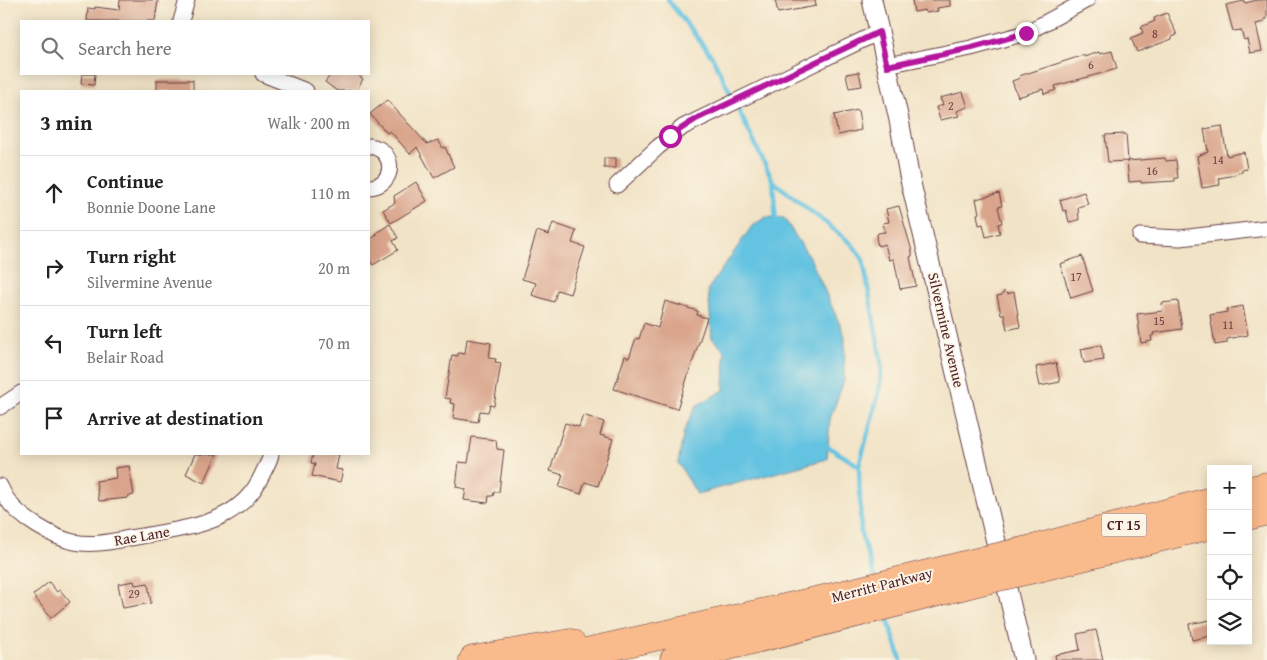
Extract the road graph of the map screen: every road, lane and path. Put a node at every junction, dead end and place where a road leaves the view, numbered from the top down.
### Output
1 (187, 0) edge
2 (872, 0) edge
3 (1087, 0) edge
4 (181, 20) edge
5 (879, 32) junction
6 (887, 66) junction
7 (266, 75) edge
8 (303, 90) edge
9 (370, 146) edge
10 (618, 185) dead end
11 (370, 187) edge
12 (1267, 228) edge
13 (1140, 236) dead end
14 (20, 394) edge
15 (0, 406) edge
16 (270, 455) edge
17 (0, 486) edge
18 (1267, 486) edge
19 (1252, 490) edge
20 (1207, 502) edge
21 (1267, 511) edge
22 (1252, 515) edge
23 (1207, 526) edge
24 (1039, 557) junction
25 (832, 608) junction
26 (687, 629) junction
27 (473, 660) edge
28 (551, 660) edge
29 (674, 660) edge
30 (1024, 660) edge

1 - 4 street
2 - 5 street, Silvermine Avenue
3 - 6 street
5 - 6 street, Silvermine Avenue
5 - 10 street
6 - 30 street, Silvermine Avenue
7 - 8 street
9 - 11 street
12 - 13 street
14 - 15 street
16 - 17 street, Rae Lane
18 - 19 highway
20 - 24 highway, Merritt Parkway / CT 15
21 - 22 highway
23 - 24 highway, Merritt Parkway / CT 15
24 - 25 highway, Merritt Parkway / CT 15, bridge
25 - 26 highway, Merritt Parkway / CT 15
25 - 29 highway, Merritt Parkway / CT 15
26 - 27 highway
26 - 28 highway, Merritt Parkway / CT 15

